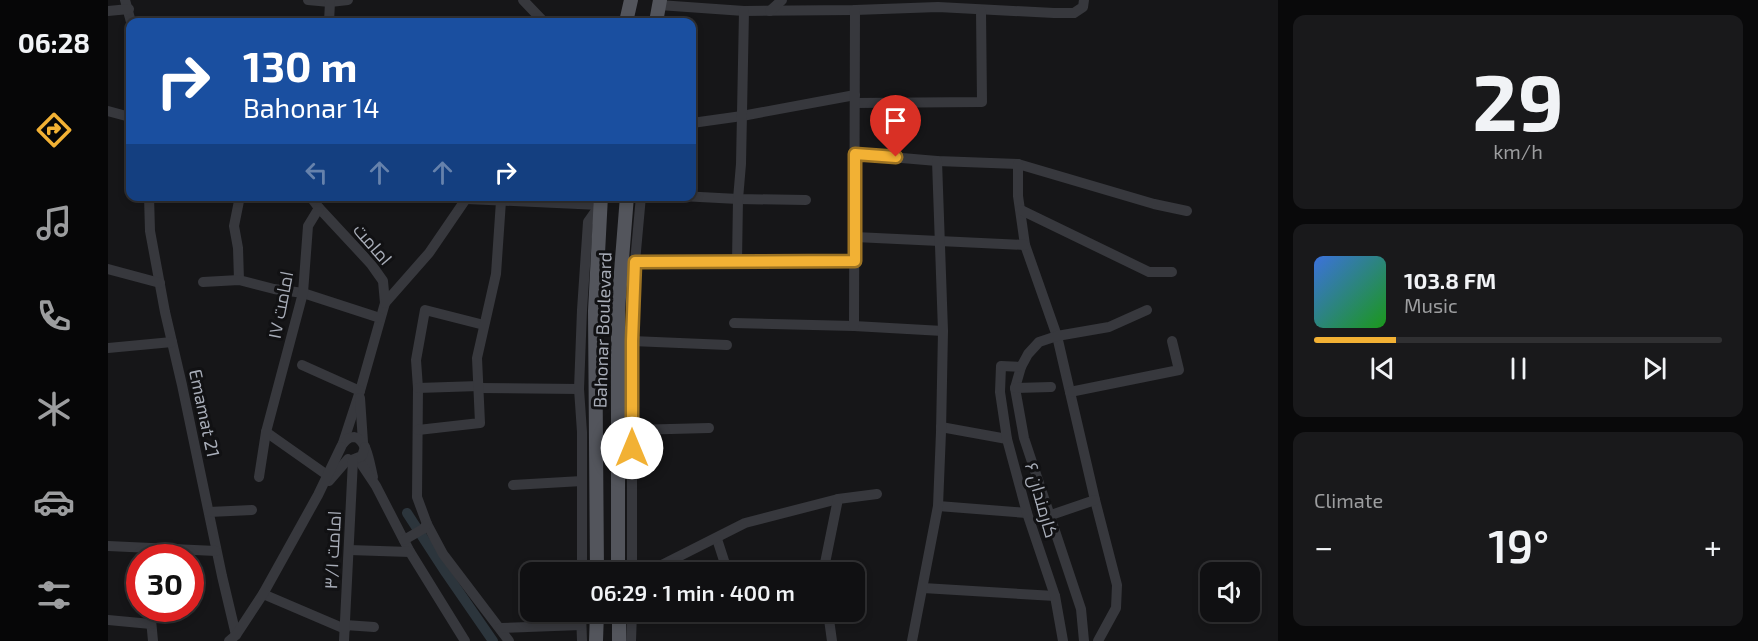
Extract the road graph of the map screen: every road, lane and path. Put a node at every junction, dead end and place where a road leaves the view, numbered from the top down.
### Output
1 (308, 0) edge
2 (348, 0) edge
3 (523, 0) edge
4 (631, 0) edge
5 (782, 0) edge
6 (949, 0) edge
7 (1084, 0) edge
8 (330, 2) junction
9 (659, 2) edge
10 (127, 5) edge
11 (938, 7) junction
12 (855, 10) junction
13 (108, 11) edge
14 (744, 11) junction
15 (770, 11) junction
16 (981, 11) junction
17 (329, 18) edge
18 (540, 18) edge
19 (627, 18) edge
20 (657, 18) edge
21 (855, 99) junction
22 (108, 111) edge
23 (126, 116) edge
24 (742, 116) junction
25 (696, 122) edge
26 (855, 154) junction
27 (937, 161) junction
28 (1018, 164) junction
29 (696, 197) edge
30 (738, 200) junction
31 (806, 200) dead end
32 (149, 201) edge
33 (239, 201) edge
34 (314, 201) edge
35 (466, 201) edge
36 (501, 201) joint
37 (600, 201) edge
38 (627, 201) edge
39 (641, 201) edge
40 (319, 208) junction
41 (1021, 210) junction
42 (1187, 211) dead end
43 (855, 237) junction
44 (939, 240) junction
45 (1025, 245) junction
46 (737, 261) junction
47 (855, 261) junction
48 (635, 262) junction
49 (108, 269) edge
50 (1172, 272) dead end
51 (239, 280) junction
52 (203, 282) dead end
53 (160, 283) junction
54 (303, 293) junction
55 (385, 303) junction
56 (589, 310) junction
57 (1147, 310) dead end
58 (380, 318) junction
59 (734, 323) dead end
60 (484, 325) junction
61 (854, 326) junction
62 (943, 331) junction
63 (1057, 336) junction
64 (632, 341) junction
65 (1172, 341) dead end
66 (172, 342) junction
67 (727, 345) dead end
68 (108, 348) edge
69 (302, 365) dead end
70 (1021, 367) junction
71 (478, 387) junction
72 (1051, 387) dead end
73 (418, 388) junction
74 (1015, 388) junction
75 (579, 390) junction
76 (360, 391) junction
77 (1070, 392) junction
78 (941, 426) junction
79 (709, 428) dead end
80 (418, 430) junction
81 (632, 430) junction
82 (266, 432) junction
83 (1007, 439) junction
84 (364, 444) junction
85 (342, 445) junction
86 (353, 460) junction
87 (327, 475) junction
88 (259, 477) dead end
89 (582, 480) junction
90 (513, 485) dead end
91 (376, 486) junction
92 (877, 494) dead end
93 (318, 495) junction
94 (618, 499) junction
95 (597, 500) junction
96 (838, 500) junction
97 (1095, 500) junction
98 (938, 506) junction
99 (252, 510) dead end
100 (209, 512) junction
101 (1027, 513) junction
102 (1051, 515) junction
103 (597, 518) junction
104 (618, 518) junction
105 (421, 529) junction
106 (717, 539) junction
107 (404, 540) junction
108 (108, 546) edge
109 (349, 550) junction
110 (216, 551) junction
111 (410, 552) junction
112 (582, 562) edge
113 (597, 562) edge
114 (618, 562) edge
115 (632, 562) edge
116 (669, 562) edge
117 (724, 562) edge
118 (825, 562) edge
119 (923, 588) junction
120 (263, 594) junction
121 (1054, 596) junction
122 (108, 620) edge
123 (597, 622) edge
124 (618, 622) edge
125 (632, 622) edge
126 (829, 622) edge
127 (151, 624) joint
128 (581, 625) joint
129 (374, 627) dead end
130 (500, 628) junction
131 (345, 632) edge
132 (232, 638) edge
133 (153, 641) edge
134 (465, 641) edge
135 (509, 641) edge
136 (582, 641) edge
137 (596, 641) edge
138 (619, 641) edge
139 (632, 641) edge
140 (831, 641) edge
141 (912, 641) edge
142 (1063, 641) edge
143 (1084, 641) edge
144 (1098, 641) edge

1 - 8 street
2 - 8 street
3 - 18 street
4 - 19 main road
5 - 15 street
6 - 11 street
7 - 16 street
8 - 17 street
9 - 14 street
9 - 20 main road
10 - 13 street
11 - 12 street
11 - 16 street
12 - 15 street
12 - 21 street
14 - 15 street
14 - 24 street
16 - 21 street
21 - 24 street
21 - 26 street
22 - 23 street
24 - 25 street
24 - 30 street
26 - 27 street
26 - 43 street
27 - 28 street
27 - 44 street
28 - 41 street
28 - 42 street
29 - 30 street
30 - 31 street
30 - 46 street
32 - 53 street, Emamat 21
33 - 51 street
34 - 40 street, امامت
35 - 55 street
36 - 37 street
36 - 60 street
37 - 56 main road, Bahonar Boulevard
38 - 94 main road, Bahonar Boulevard
39 - 48 street
40 - 54 street, امامت ۱۷
40 - 55 street, امامت
41 - 45 street
41 - 50 street
43 - 44 street
43 - 47 street
44 - 45 street
44 - 62 street
45 - 63 street
46 - 47 street
46 - 48 street
47 - 61 street
48 - 64 street
49 - 53 street
51 - 52 street
51 - 54 street
53 - 66 street, Emamat 21
54 - 58 street
54 - 82 street, امامت ۱۷
55 - 58 street
56 - 75 street
56 - 95 main road, Bahonar Boulevard
57 - 63 street
58 - 76 street
59 - 61 street
60 - 71 street
60 - 73 street
61 - 62 street
62 - 78 street
63 - 70 street
63 - 77 street
64 - 67 street
64 - 81 street
65 - 77 street
66 - 68 street
66 - 100 street, Emamat 21
69 - 76 street
70 - 74 street
70 - 83 street, کارمندان ۶
71 - 73 street
71 - 75 street
71 - 80 street
72 - 74 street
73 - 80 street
74 - 102 street
75 - 89 street
76 - 84 street
76 - 85 street
77 - 97 street
78 - 83 street
78 - 98 street
79 - 81 street
80 - 105 street
81 - 115 street
82 - 87 street
82 - 88 street, امامت ۱۷
83 - 101 street, کارمندان ۶
84 - 85 street
84 - 86 street
84 - 91 street
85 - 86 street
85 - 87 street
86 - 91 street
86 - 93 street
86 - 109 street, امامت ۳/۱
87 - 93 street
89 - 90 street
89 - 112 street
91 - 107 street
92 - 96 street
93 - 120 street
94 - 95 main road
94 - 104 main road, Bahonar Boulevard
95 - 103 main road, Bahonar Boulevard
96 - 106 street
96 - 118 street
97 - 102 street
97 - 144 street
98 - 101 street
98 - 119 street
99 - 100 street
100 - 110 street, Emamat 21
101 - 121 street, کارمندان ۶
102 - 143 street
103 - 104 main road
103 - 113 main road, Bahonar Boulevard
104 - 114 main road, Bahonar Boulevard
105 - 107 street
105 - 130 street
106 - 116 street
106 - 117 street
107 - 111 street
108 - 110 street
109 - 111 street
109 - 131 street, امامت ۳/۱
110 - 132 street, Emamat 21
111 - 134 street
119 - 121 street
119 - 141 street
120 - 131 street
120 - 132 street
121 - 142 street, کارمندان ۶
122 - 127 street
123 - 137 main road
124 - 138 main road
125 - 139 street
126 - 140 street
127 - 133 street
128 - 130 street
128 - 136 street
129 - 131 street
130 - 135 street

